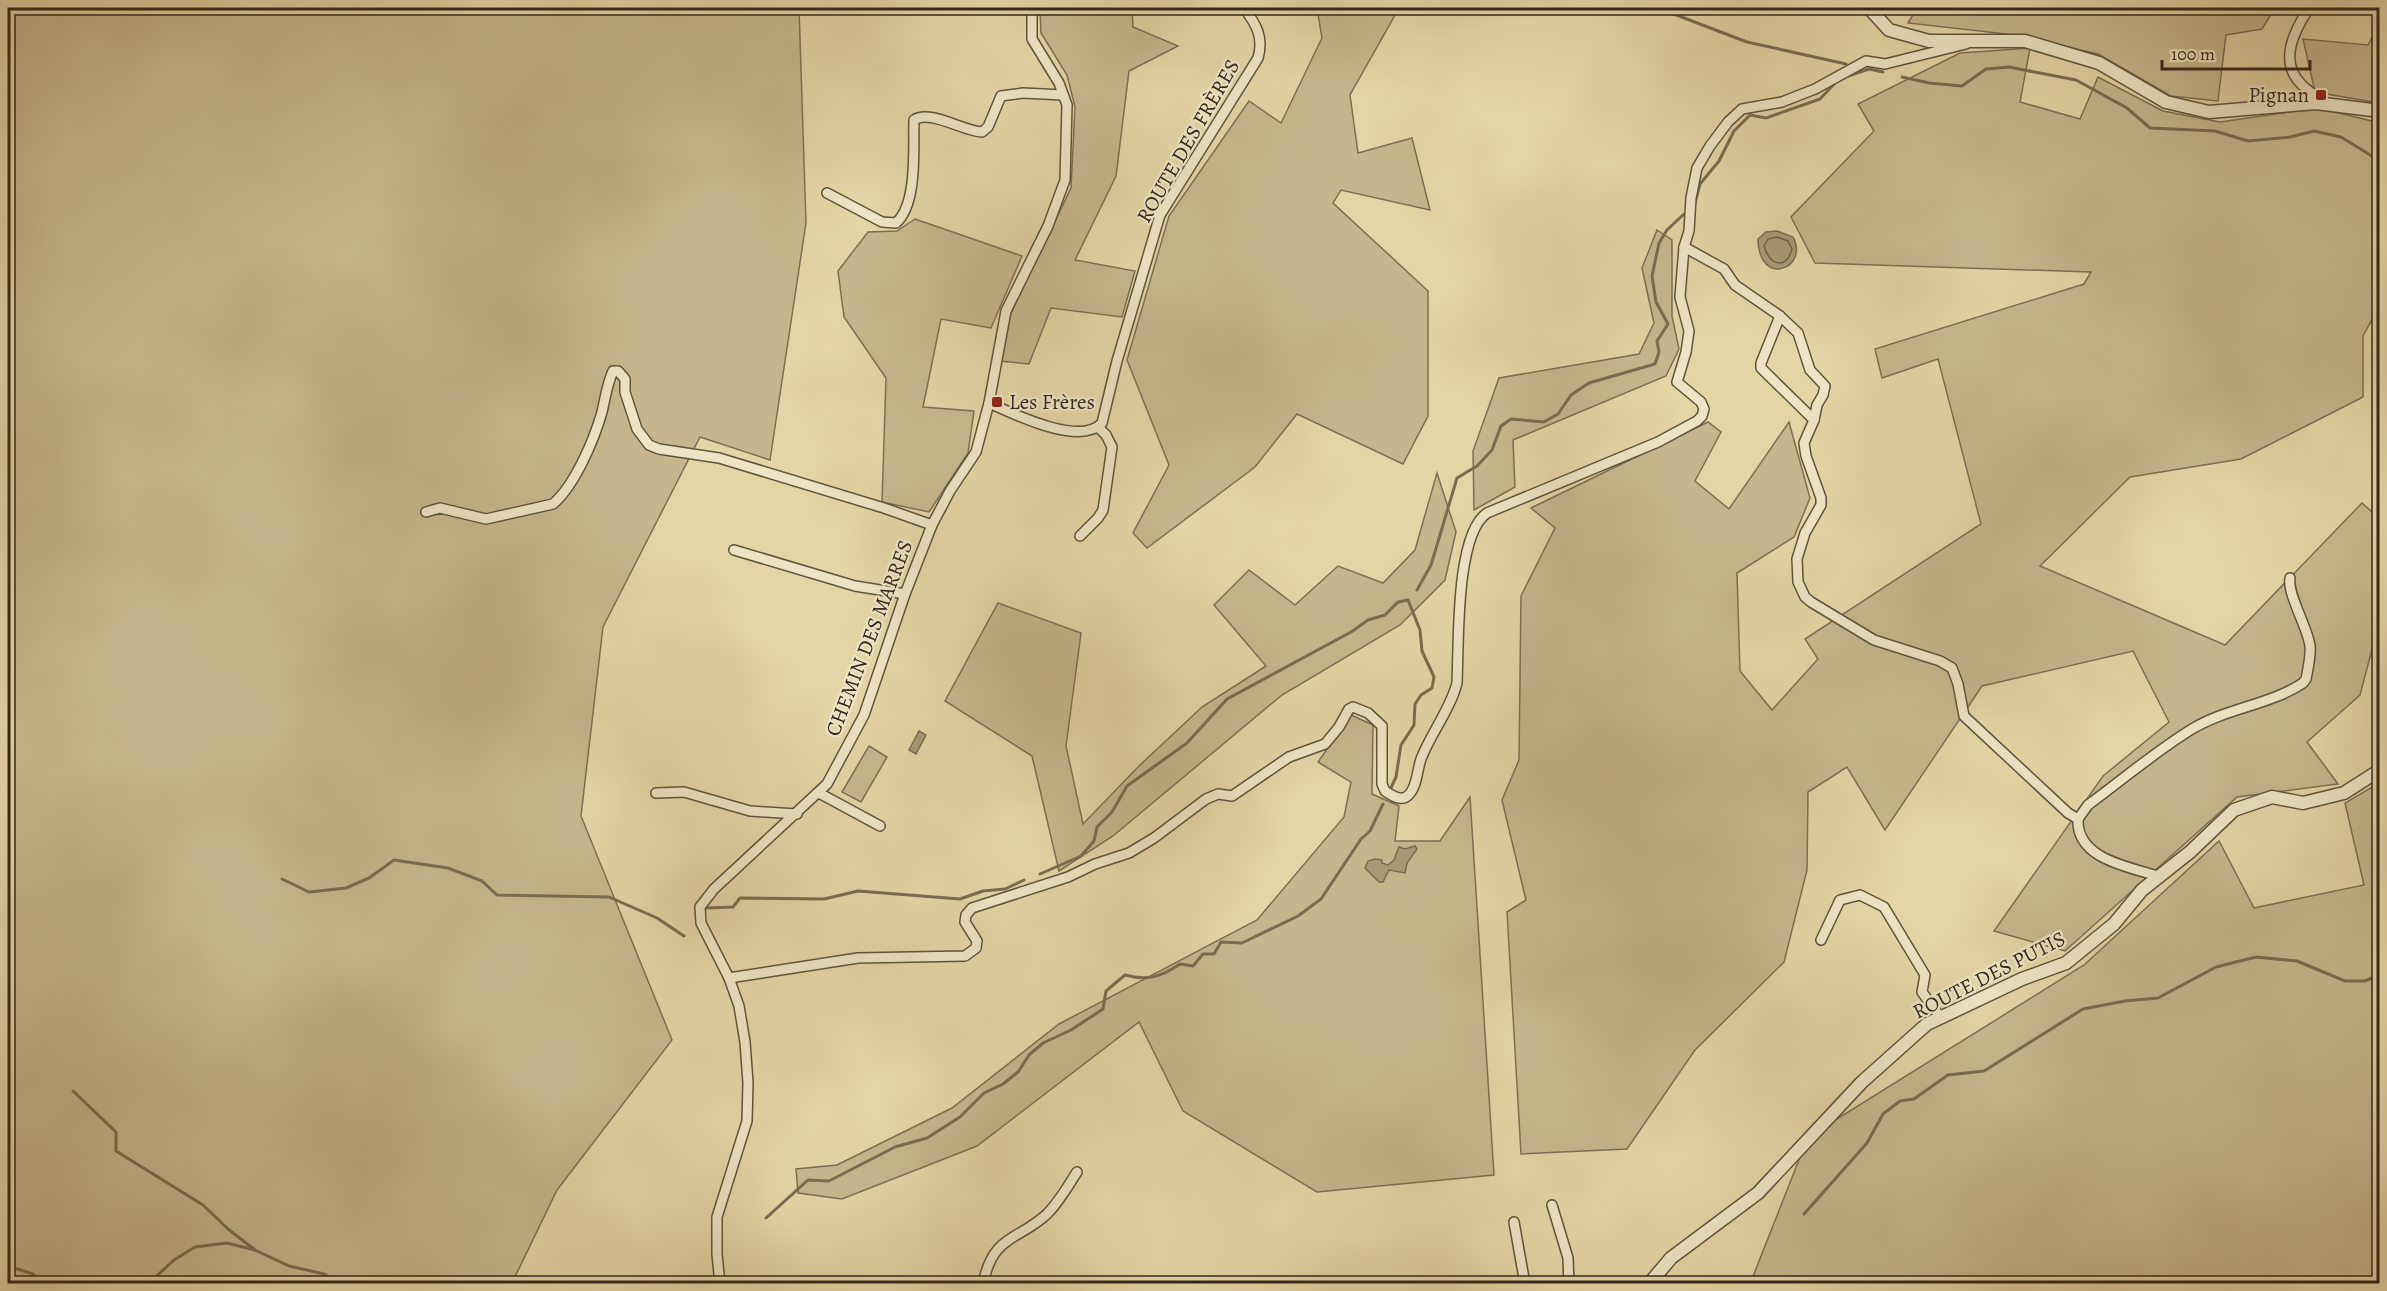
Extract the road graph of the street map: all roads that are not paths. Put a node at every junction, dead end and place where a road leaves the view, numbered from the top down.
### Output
1 (1032, 8) edge
2 (1244, 8) edge
3 (1869, 8) edge
4 (2309, 8) edge
5 (1974, 41) junction
6 (1063, 95) junction
7 (2316, 103) junction
8 (2379, 111) edge
9 (827, 193) dead end
10 (1684, 247) junction
11 (1780, 316) junction
12 (988, 403) junction
13 (1815, 420) junction
14 (1098, 427) junction
15 (426, 512) dead end
16 (932, 525) junction
17 (1080, 536) dead end
18 (734, 550) dead end
19 (2290, 578) dead end
20 (905, 594) junction
21 (2379, 770) edge
22 (819, 793) junction
23 (656, 794) dead end
24 (796, 814) junction
25 (2078, 819) junction
26 (880, 826) dead end
27 (2158, 876) junction
28 (1821, 940) dead end
29 (729, 978) junction
30 (1940, 1017) junction
31 (1077, 1172) dead end
32 (1552, 1205) dead end
33 (1514, 1222) dead end
34 (720, 1284) edge
35 (983, 1284) edge
36 (1525, 1284) edge
37 (1569, 1284) edge
38 (1649, 1284) edge

1 - 6 street, CHEMIN DES MARRES
2 - 14 street, ROUTE DES FRÈRES
3 - 5 street
4 - 7 street
5 - 7 street
5 - 10 street
6 - 9 street
6 - 12 street, CHEMIN DES MARRES
7 - 8 street
10 - 11 street
10 - 29 street
11 - 13 street
11 - 13 street
12 - 14 street
12 - 16 street, CHEMIN DES MARRES
13 - 25 street
14 - 17 street
15 - 16 street
16 - 20 street, CHEMIN DES MARRES
18 - 20 street
19 - 25 street
20 - 22 street, CHEMIN DES MARRES
21 - 27 street, ROUTE DES PUTIS
22 - 24 street, CHEMIN DES MARRES
22 - 26 street
23 - 24 street
24 - 29 street, CHEMIN DES MARRES
25 - 27 street
27 - 30 street, ROUTE DES PUTIS
28 - 30 street
29 - 34 street, CHEMIN DES MARRES
30 - 38 street, ROUTE DES PUTIS
31 - 35 street
32 - 37 street
33 - 36 street

